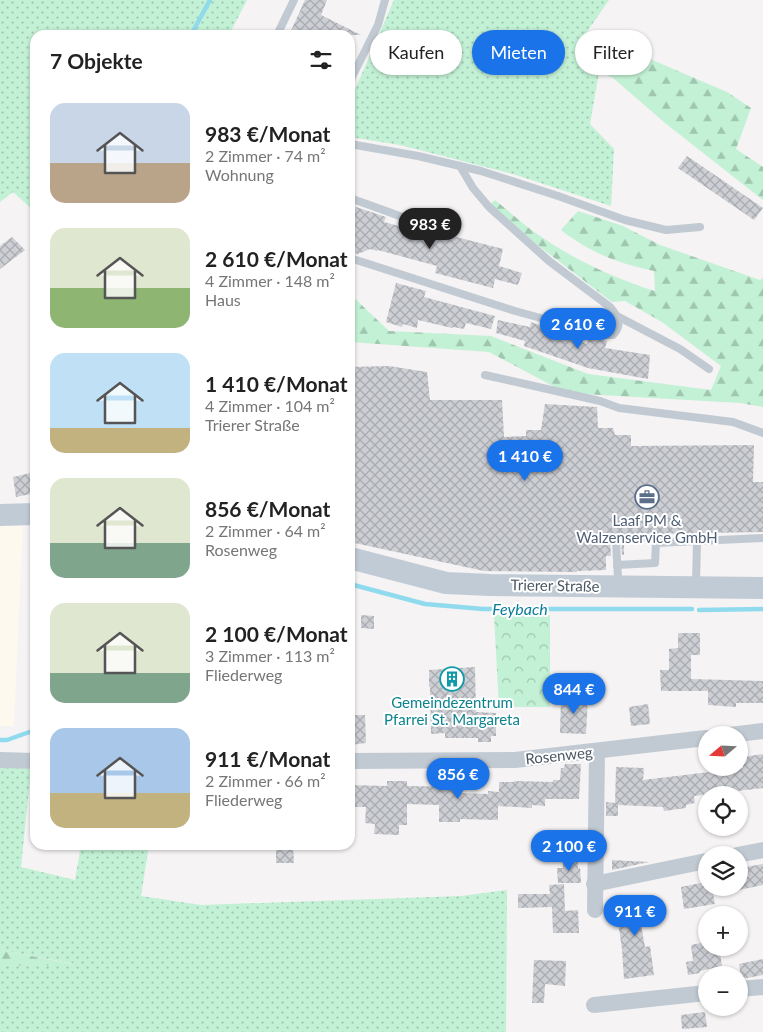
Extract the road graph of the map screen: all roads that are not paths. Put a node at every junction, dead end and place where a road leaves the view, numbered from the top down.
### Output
1 (294, 0) edge
2 (386, 0) edge
3 (279, 30) edge
4 (355, 71) edge
5 (355, 145) edge
6 (460, 166) junction
7 (355, 200) edge
8 (700, 227) dead end
9 (433, 228) dead end
10 (355, 260) edge
11 (618, 316) junction
12 (709, 369) dead end
13 (485, 375) dead end
14 (763, 433) edge
15 (30, 514) edge
16 (0, 515) edge
17 (763, 538) edge
18 (616, 541) dead end
19 (697, 541) junction
20 (355, 559) edge
21 (615, 576) junction
22 (696, 588) junction
23 (763, 588) edge
24 (763, 731) edge
25 (748, 733) edge
26 (698, 739) edge
27 (597, 751) junction
28 (0, 760) edge
29 (30, 761) edge
30 (355, 761) edge
31 (763, 850) edge
32 (748, 853) edge
33 (698, 863) edge
34 (594, 884) junction
35 (595, 910) dead end
36 (763, 987) edge
37 (748, 988) edge
38 (698, 994) edge
39 (594, 1005) dead end

1 - 3 lane
2 - 4 lane
5 - 6 lane
6 - 8 lane
6 - 11 lane
7 - 9 lane
10 - 11 lane
11 - 12 lane
13 - 14 lane
15 - 16 main road
17 - 19 lane
18 - 21 lane
19 - 21 lane
19 - 22 lane
20 - 21 main road, Trierer Straße
21 - 22 main road, Trierer Straße
22 - 23 main road, Trierer Straße
24 - 25 street
26 - 27 street, Rosenweg
27 - 30 street, Rosenweg
27 - 34 street
28 - 29 street
31 - 32 street
33 - 34 street
34 - 35 street
36 - 37 street
38 - 39 street

